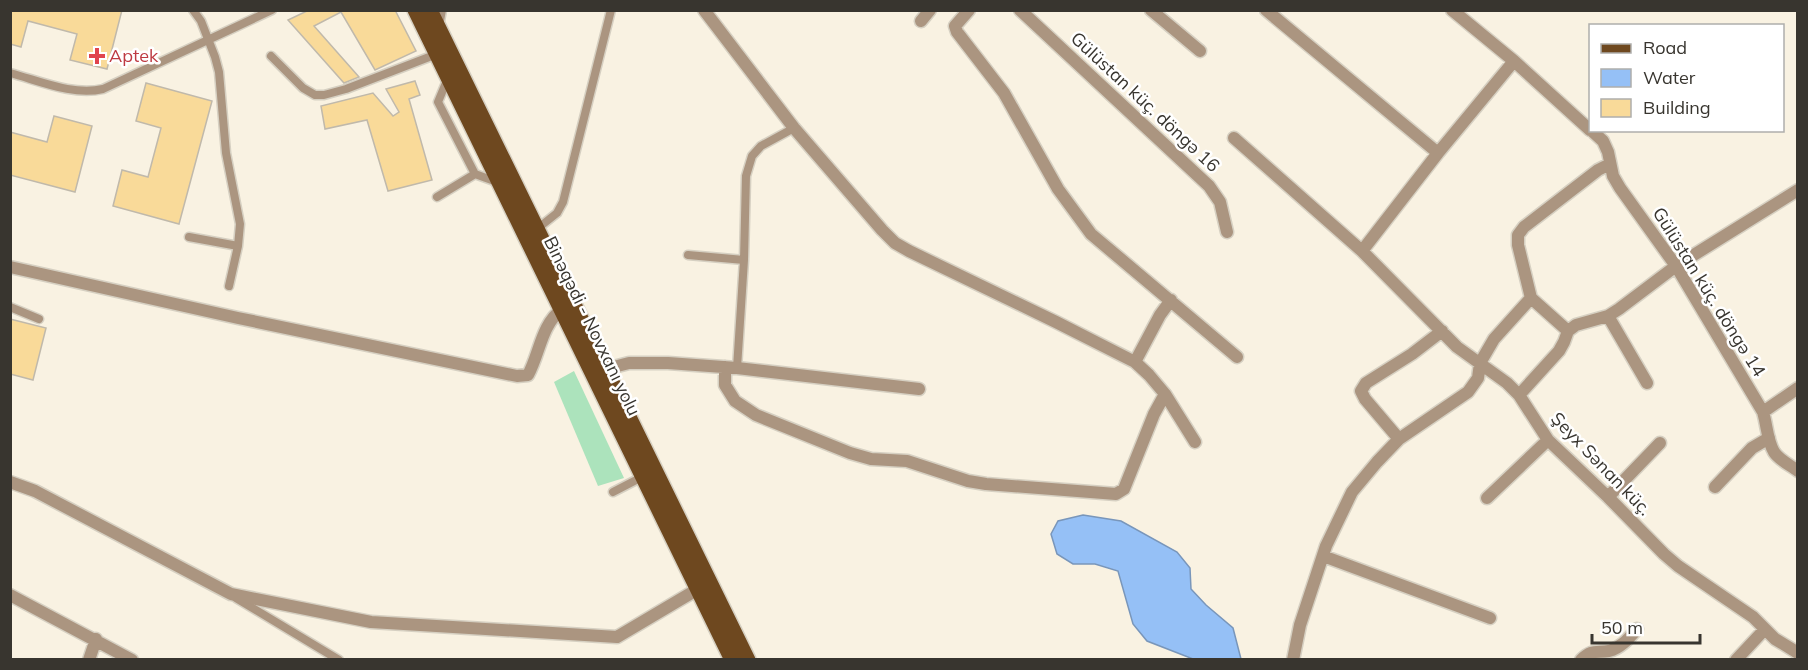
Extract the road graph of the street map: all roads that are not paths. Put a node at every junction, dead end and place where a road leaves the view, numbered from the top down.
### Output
1 (193, 10) edge
2 (272, 10) edge
3 (415, 10) edge
4 (430, 10) edge
5 (442, 10) edge
6 (611, 10) edge
7 (704, 10) edge
8 (930, 10) edge
9 (969, 10) edge
10 (1020, 10) edge
11 (1151, 10) edge
12 (1266, 10) edge
13 (1452, 10) edge
14 (921, 21) dead end
15 (439, 30) junction
16 (209, 39) junction
17 (1200, 51) dead end
18 (436, 54) junction
19 (271, 56) dead end
20 (1514, 61) junction
21 (10, 73) edge
22 (448, 77) junction
23 (794, 128) junction
24 (1589, 128) edge
25 (1593, 132) edge
26 (1234, 138) dead end
27 (1438, 153) junction
28 (1610, 164) junction
29 (475, 174) junction
30 (500, 183) junction
31 (1797, 190) edge
32 (437, 197) dead end
33 (537, 229) junction
34 (1227, 232) dead end
35 (189, 237) dead end
36 (238, 246) junction
37 (1362, 251) junction
38 (688, 255) dead end
39 (744, 260) junction
40 (10, 267) edge
41 (1676, 267) junction
42 (229, 286) dead end
43 (1531, 298) junction
44 (1171, 300) junction
45 (10, 307) edge
46 (562, 309) junction
47 (1608, 316) junction
48 (39, 319) dead end
49 (1568, 331) junction
50 (1442, 332) junction
51 (1237, 357) dead end
52 (1135, 362) junction
53 (1480, 363) junction
54 (731, 367) junction
55 (606, 369) junction
56 (1647, 383) dead end
57 (1797, 388) edge
58 (919, 389) dead end
59 (1165, 394) junction
60 (1519, 395) junction
61 (1763, 412) junction
62 (1769, 438) junction
63 (1399, 439) junction
64 (1548, 440) junction
65 (1195, 442) dead end
66 (1660, 443) dead end
67 (1797, 471) edge
68 (644, 476) junction
69 (10, 482) edge
70 (1716, 487) dead end
71 (613, 492) dead end
72 (1608, 497) junction
73 (1487, 498) dead end
74 (1323, 556) junction
75 (698, 589) junction
76 (231, 594) junction
77 (10, 595) edge
78 (1490, 618) dead end
79 (1637, 629) dead end
80 (1765, 629) junction
81 (96, 639) junction
82 (1797, 653) edge
83 (89, 660) edge
84 (132, 660) edge
85 (339, 660) edge
86 (732, 660) edge
87 (748, 660) edge
88 (1293, 660) edge
89 (1581, 660) edge
90 (1736, 660) edge

1 - 16 lane
2 - 16 lane
3 - 18 main road, Binəqədi - Novxanı yolu
4 - 15 main road
5 - 15 lane
6 - 33 lane
7 - 23 street
8 - 14 street
9 - 44 street
10 - 34 street, Gülüstan küç. döngə 16
11 - 17 street
12 - 27 street
13 - 20 street, Gülüstan küç. döngə 14
15 - 33 main road
16 - 21 lane
16 - 36 lane
18 - 19 lane
18 - 22 main road, Binəqədi - Novxanı yolu
20 - 24 street, Gülüstan küç. döngə 14
20 - 27 street
22 - 29 lane
22 - 30 main road, Binəqədi - Novxanı yolu
23 - 39 lane
23 - 52 street
25 - 28 street, Gülüstan küç. döngə 14
26 - 37 street, Şeyx Sənan küç.
27 - 37 street
28 - 41 street, Gülüstan küç. döngə 14
28 - 43 street
29 - 30 lane
29 - 32 lane
30 - 46 main road, Binəqədi - Novxanı yolu
31 - 41 street
33 - 55 main road
35 - 36 lane
36 - 42 lane
37 - 50 street, Şeyx Sənan küç.
38 - 39 lane
39 - 54 lane
40 - 46 street
41 - 47 street
41 - 61 street, Gülüstan küç. döngə 14
43 - 49 street
43 - 53 street
44 - 51 street
44 - 52 street
45 - 48 lane
46 - 68 main road, Binəqədi - Novxanı yolu
47 - 49 street
47 - 56 street
49 - 60 street
50 - 53 street, Şeyx Sənan küç.
50 - 63 street
52 - 59 street
53 - 60 street, Şeyx Sənan küç.
53 - 63 street
54 - 55 street
54 - 58 street
54 - 59 street
55 - 87 main road
57 - 61 street
59 - 65 street
60 - 64 street, Şeyx Sənan küç.
61 - 62 street, Gülüstan küç. döngə 14
62 - 67 street, Gülüstan küç. döngə 14
62 - 70 street
63 - 74 street
64 - 72 street, Şeyx Sənan küç.
64 - 73 street
66 - 72 street
68 - 71 lane
68 - 75 main road, Binəqədi - Novxanı yolu
69 - 76 street
72 - 80 street, Şeyx Sənan küç.
74 - 78 street
74 - 88 street
75 - 76 street
75 - 86 main road, Binəqədi - Novxanı yolu
76 - 85 lane
77 - 81 street
79 - 89 street
80 - 82 street, Şeyx Sənan küç.
80 - 90 street
81 - 83 street
81 - 84 street

